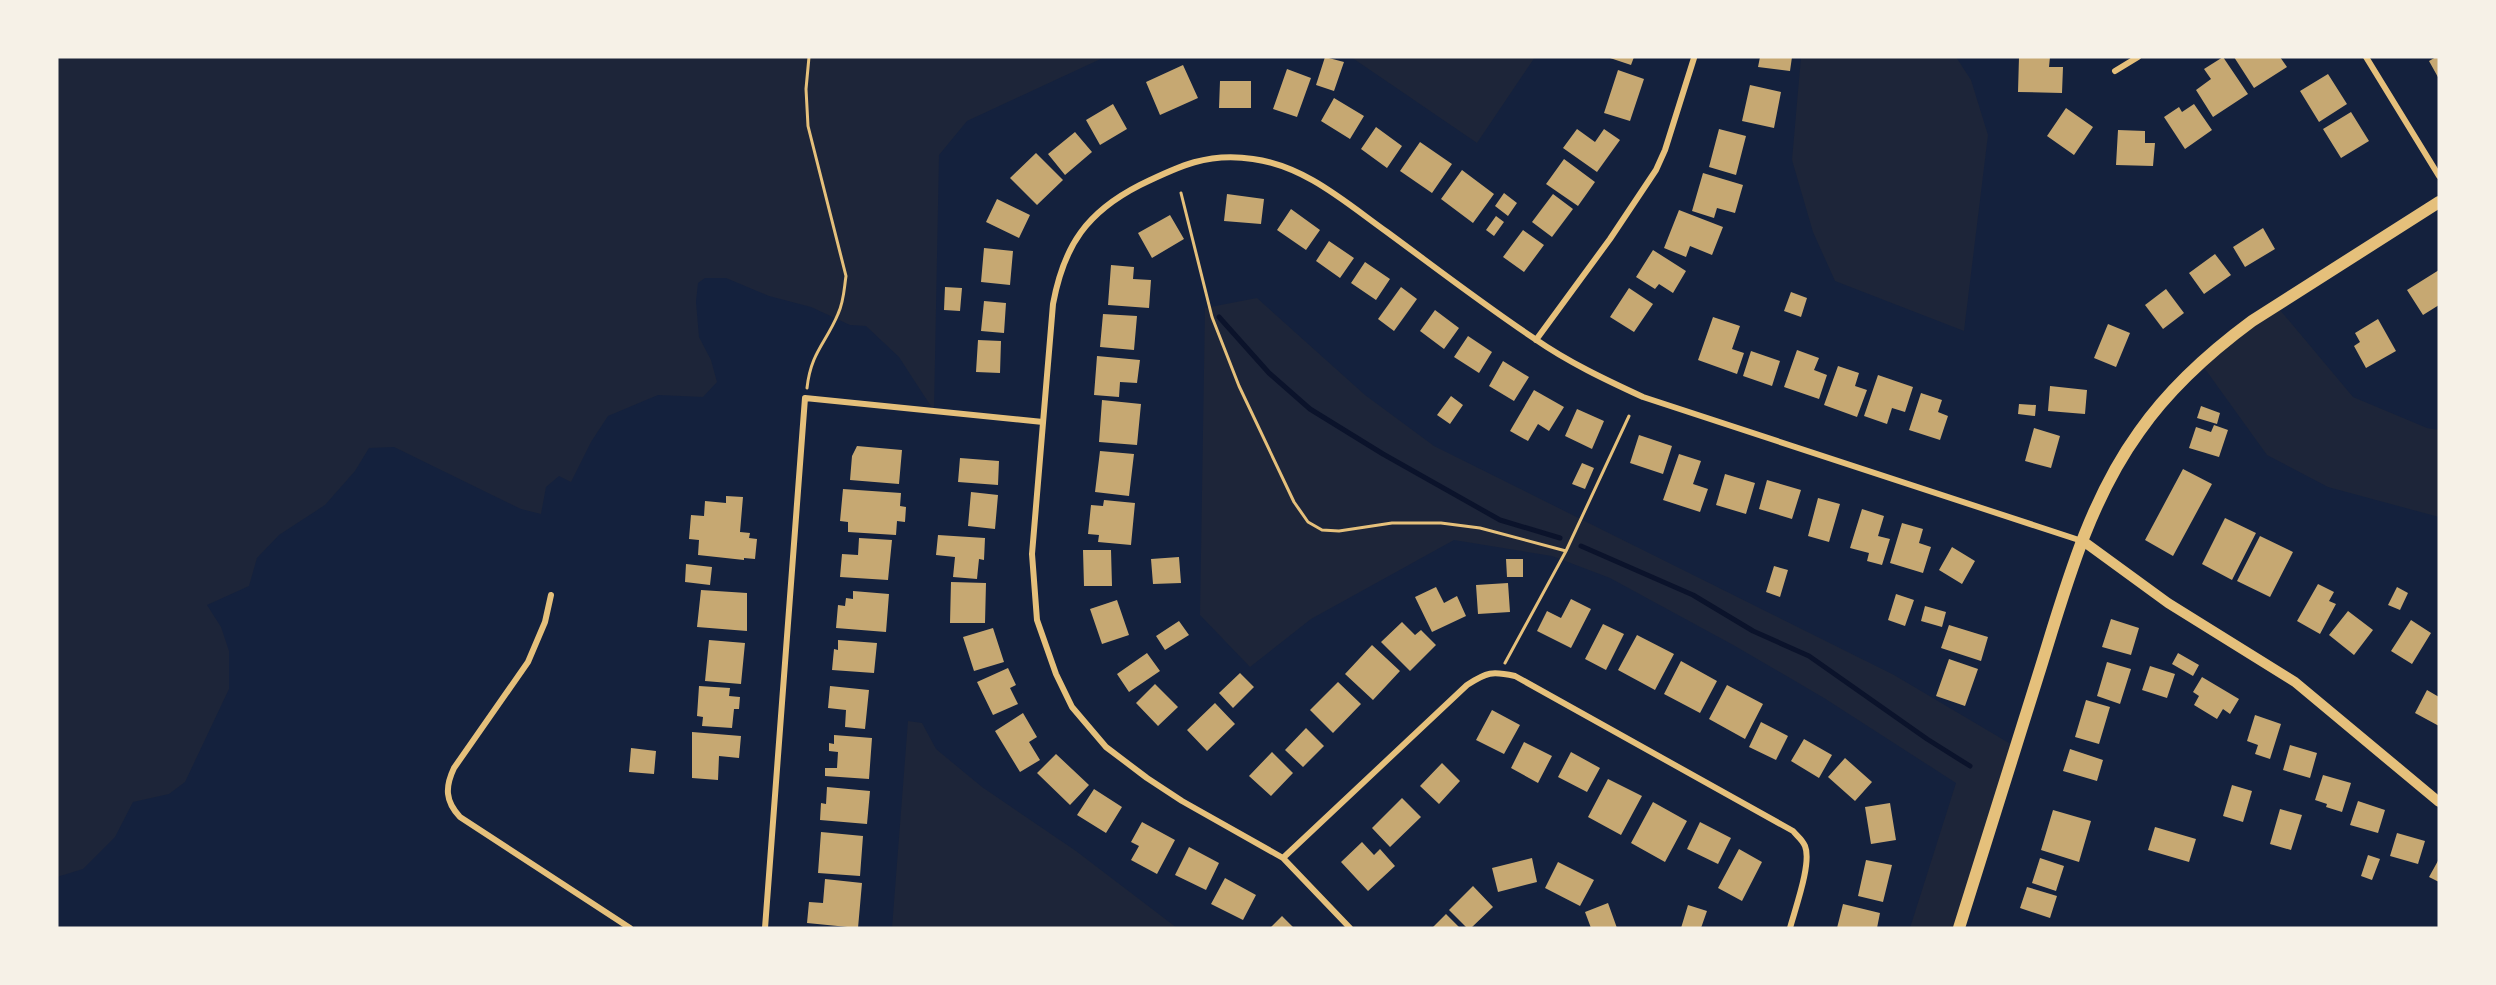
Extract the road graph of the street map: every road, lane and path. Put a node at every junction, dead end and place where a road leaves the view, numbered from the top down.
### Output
1 (808, 57) edge
2 (2138, 57) edge
3 (2366, 57) edge
4 (1694, 58) edge
5 (2115, 72) dead end
6 (2439, 176) edge
7 (1181, 193) dead end
8 (2439, 202) edge
9 (1536, 340) junction
10 (805, 398) junction
11 (1629, 416) dead end
12 (1043, 422) junction
13 (2083, 541) junction
14 (1566, 551) junction
15 (551, 596) dead end
16 (1500, 673) junction
17 (2439, 802) edge
18 (1283, 858) junction
19 (630, 928) edge
20 (765, 928) edge
21 (1350, 928) edge
22 (1790, 928) edge
23 (1959, 928) edge

1 - 10 path
2 - 5 street
3 - 6 street
4 - 9 street
7 - 14 path
8 - 13 main road
9 - 12 street
9 - 13 street
10 - 12 street
10 - 20 street
11 - 14 path
12 - 18 street
13 - 17 street
13 - 23 main road
14 - 16 path
15 - 19 street
16 - 18 street
16 - 22 street
18 - 21 street

